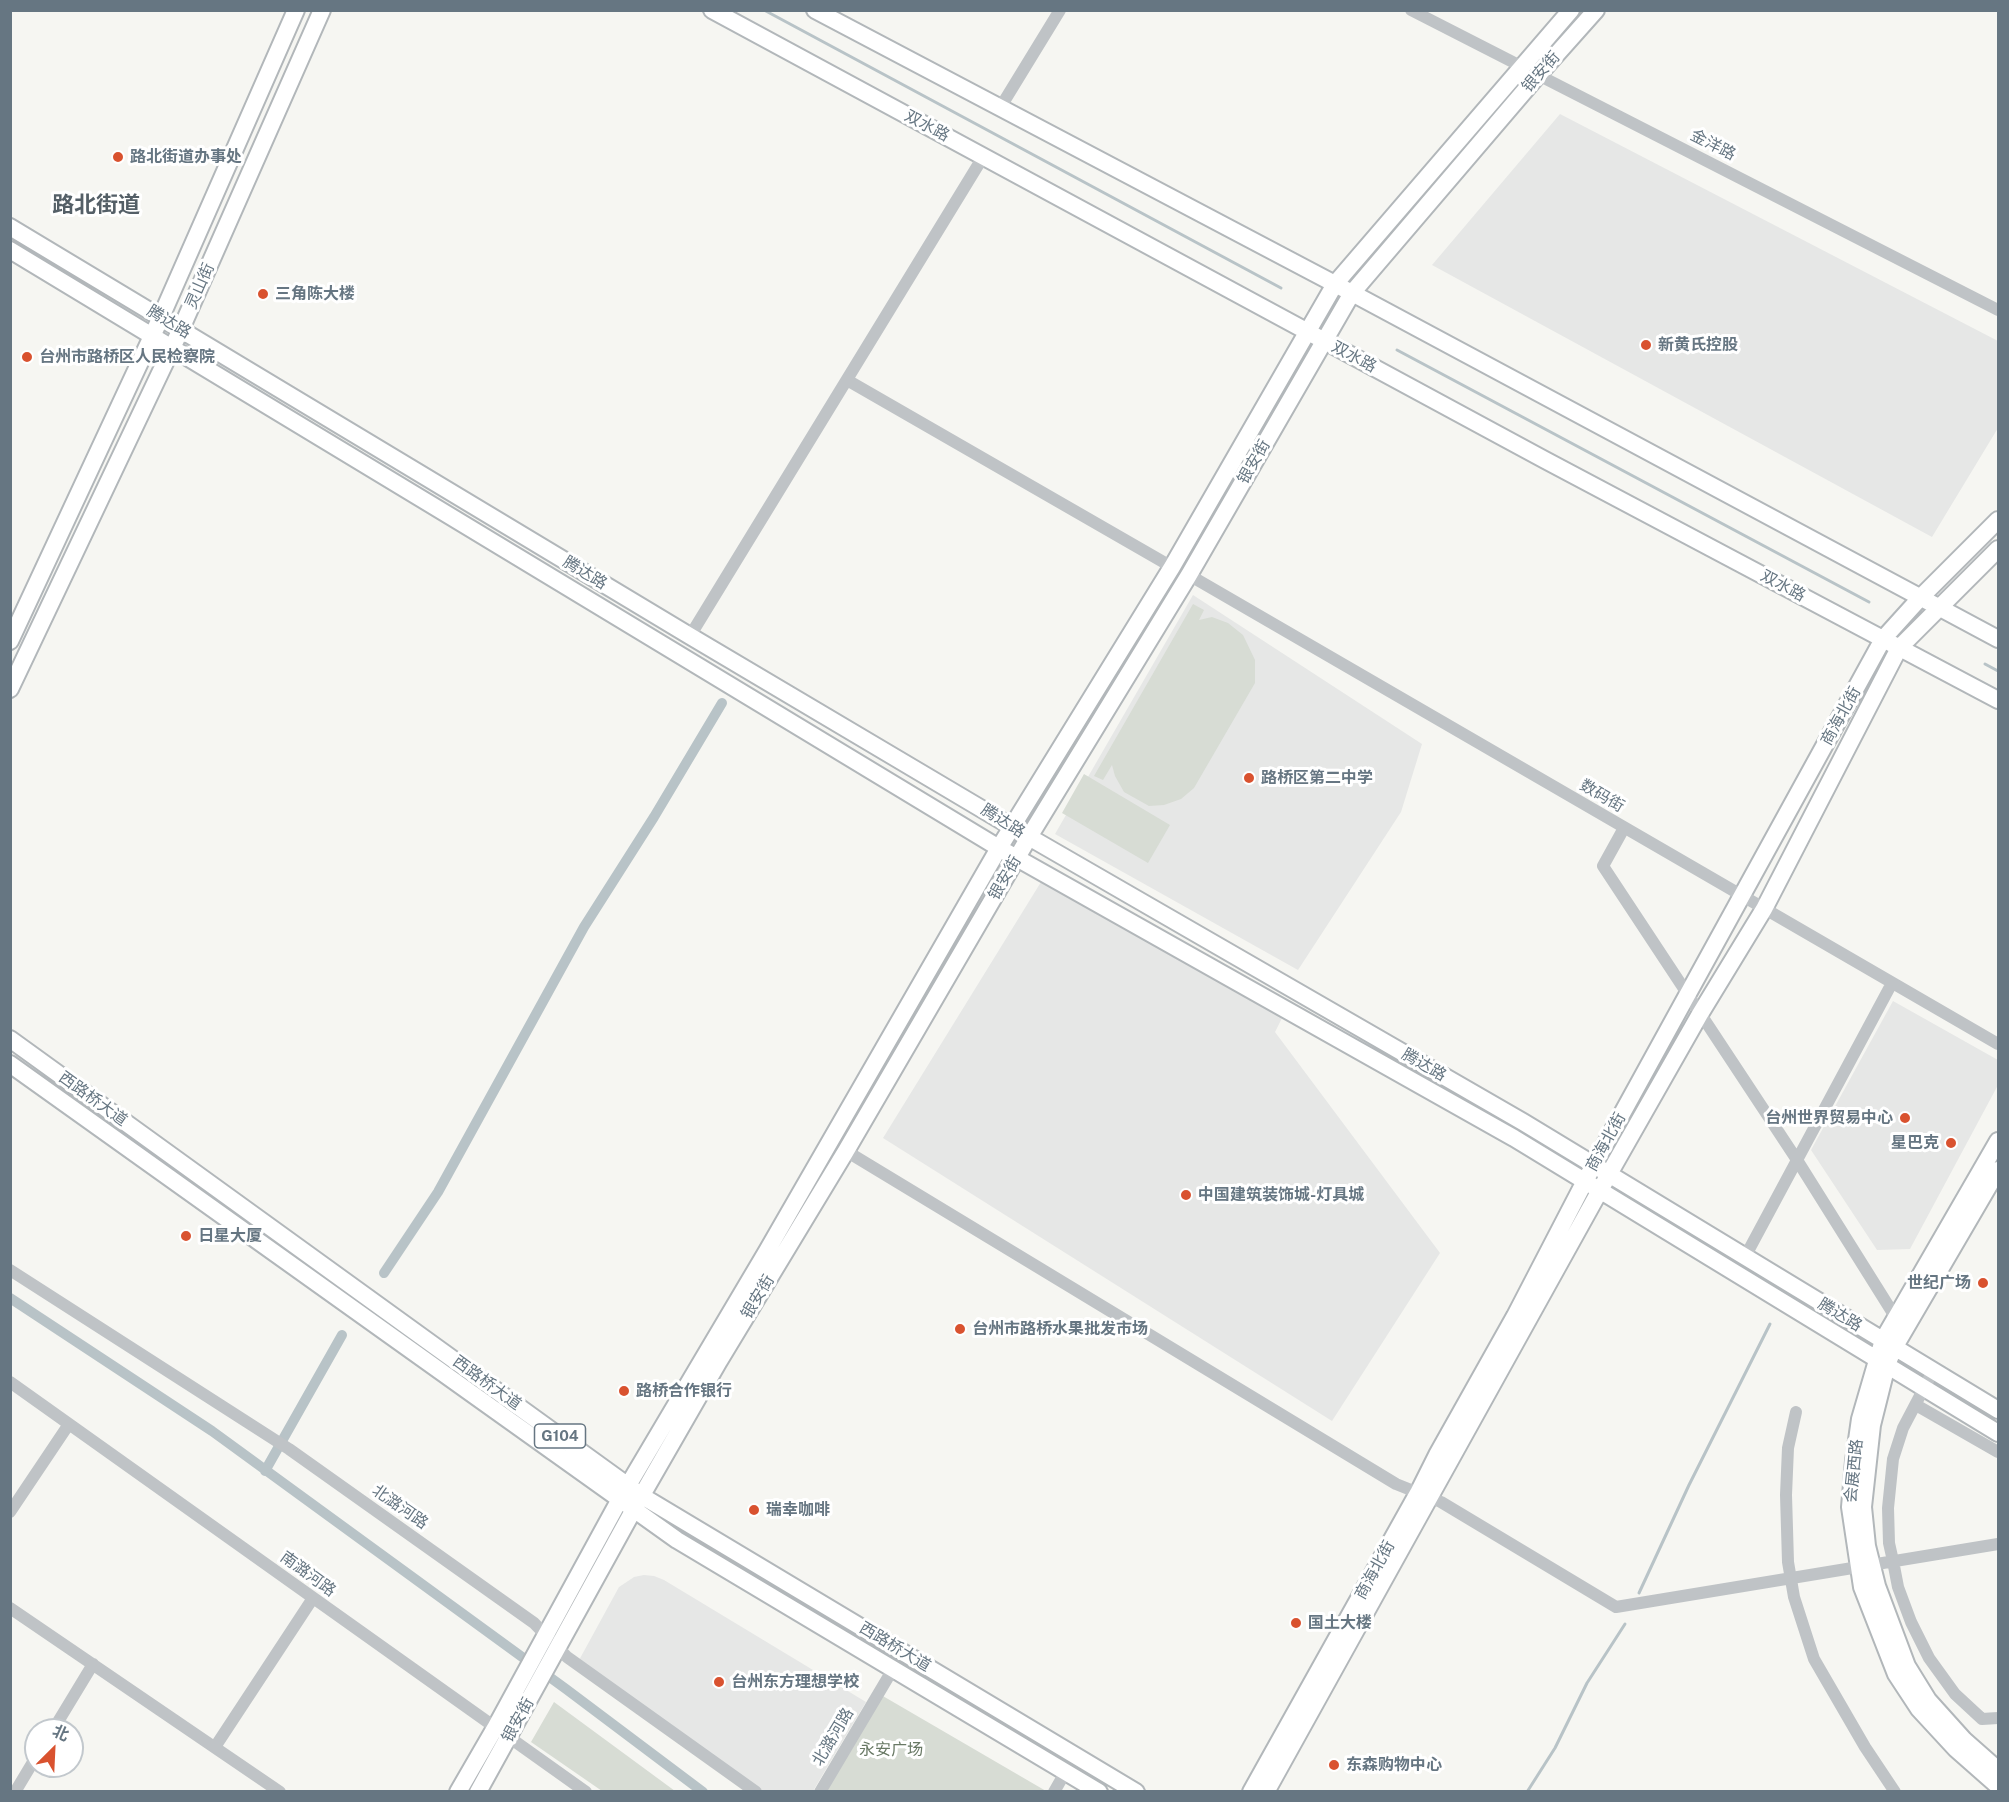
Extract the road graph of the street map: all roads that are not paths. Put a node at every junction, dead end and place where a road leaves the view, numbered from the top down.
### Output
1 (296, 10) edge
2 (322, 10) edge
3 (712, 10) edge
4 (815, 10) edge
5 (1060, 10) edge
6 (1412, 10) edge
7 (1571, 10) edge
8 (1596, 10) edge
9 (1522, 66) junction
10 (1539, 74) junction
11 (1000, 108) junction
12 (983, 157) junction
13 (10, 227) edge
14 (10, 250) edge
15 (1335, 284) junction
16 (1352, 293) junction
17 (1998, 310) edge
18 (161, 317) junction
19 (181, 328) junction
20 (1308, 332) junction
21 (153, 336) junction
22 (1324, 341) junction
23 (172, 346) junction
24 (847, 380) junction
25 (1998, 520) edge
26 (1998, 549) edge
27 (1172, 567) junction
28 (1189, 576) junction
29 (1921, 597) junction
30 (1940, 608) junction
31 (690, 636) junction
32 (1883, 639) junction
33 (1998, 639) edge
34 (10, 641) edge
35 (1899, 648) junction
36 (10, 689) edge
37 (1998, 700) edge
38 (1013, 826) junction
39 (1624, 828) junction
40 (1029, 837) junction
41 (999, 848) junction
42 (1017, 857) junction
43 (1742, 896) junction
44 (1764, 909) junction
45 (1892, 983) junction
46 (1688, 996) junction
47 (1700, 1014) junction
48 (10, 1039) edge
49 (1998, 1044) edge
50 (10, 1064) edge
51 (1998, 1141) edge
52 (846, 1151) junction
53 (1797, 1161) junction
54 (1594, 1165) junction
55 (1998, 1170) edge
56 (1609, 1174) junction
57 (1585, 1181) junction
58 (1600, 1191) junction
59 (1744, 1257) junction
60 (10, 1270) edge
61 (1896, 1318) junction
62 (1888, 1344) junction
63 (1882, 1362) junction
64 (1933, 1371) junction
65 (10, 1382) edge
66 (1925, 1388) junction
67 (1916, 1405) junction
68 (1998, 1410) edge
69 (1796, 1412) dead end
70 (69, 1424) junction
71 (1998, 1433) edge
72 (1998, 1452) edge
73 (1424, 1495) junction
74 (631, 1498) junction
75 (10, 1512) edge
76 (1998, 1544) edge
77 (1893, 1561) junction
78 (1865, 1566) junction
79 (1790, 1578) junction
80 (313, 1598) junction
81 (10, 1608) edge
82 (550, 1646) junction
83 (93, 1664) junction
84 (893, 1669) junction
85 (60, 1718) edge
86 (1998, 1718) edge
87 (502, 1733) junction
88 (215, 1747) junction
89 (1998, 1770) edge
90 (1066, 1772) junction
91 (24, 1776) edge
92 (1998, 1786) edge
93 (15, 1791) edge
94 (280, 1791) edge
95 (458, 1791) edge
96 (478, 1791) edge
97 (586, 1791) edge
98 (756, 1791) edge
99 (820, 1791) edge
100 (1054, 1791) edge
101 (1099, 1791) edge
102 (1137, 1791) edge
103 (1251, 1791) edge
104 (1266, 1791) edge
105 (1895, 1791) edge

1 - 18 main road, 灵山街
2 - 19 main road, 灵山街
3 - 12 main road, 双水路
4 - 11 main road
5 - 11 street
6 - 9 street, 金洋路
7 - 9 main road, 银安街
8 - 10 main road, 银安街
9 - 10 street, 金洋路
9 - 15 main road, 银安街
10 - 16 main road, 银安街
10 - 17 street, 金洋路
11 - 15 main road
12 - 20 main road, 双水路
12 - 24 street
13 - 18 main road, 腾达路
14 - 21 main road, 腾达路
15 - 16 main road
15 - 20 main road, 银安街
16 - 22 main road, 银安街
16 - 29 main road
18 - 19 main road, 腾达路
18 - 21 main road, 灵山街
19 - 23 main road, 灵山街
19 - 31 main road, 腾达路
20 - 22 main road, 双水路
20 - 27 main road, 银安街
21 - 23 main road, 腾达路
21 - 34 main road, 灵山街
22 - 28 main road, 银安街
22 - 32 main road, 双水路
23 - 36 main road, 灵山街
23 - 41 main road, 腾达路
24 - 27 street
24 - 31 street
25 - 29 main road, 商海北街
26 - 30 main road, 商海北街
27 - 38 main road, 银安街
28 - 39 street, 数码街
28 - 40 main road, 银安街
29 - 30 main road
29 - 32 main road, 商海北街
30 - 33 main road
30 - 35 main road, 商海北街
31 - 38 main road, 腾达路
32 - 35 main road, 双水路
32 - 43 main road, 商海北街
35 - 37 main road, 双水路
35 - 44 main road, 商海北街
38 - 40 main road, 腾达路
38 - 41 main road, 银安街
39 - 43 street, 数码街
39 - 46 street
40 - 42 main road, 银安街
40 - 54 main road, 腾达路
41 - 42 main road, 腾达路
41 - 74 main road, 银安街
42 - 52 main road, 银安街
42 - 57 main road, 腾达路
43 - 44 street, 数码街
43 - 46 main road, 商海北街
44 - 45 street, 数码街
44 - 47 main road, 商海北街
45 - 49 street, 数码街
45 - 53 street
46 - 47 street
46 - 54 main road, 商海北街
47 - 53 street
47 - 56 main road, 商海北街
48 - 74 main road, 西路桥大道 / G104
50 - 74 main road, 西路桥大道 / G104
51 - 61 main road, 会展西路
52 - 73 street
52 - 74 main road, 银安街
53 - 59 street
53 - 61 street
54 - 56 main road, 腾达路
54 - 57 main road, 商海北街
55 - 62 main road, 会展西路
56 - 58 main road, 商海北街
56 - 59 main road, 腾达路
57 - 58 main road, 腾达路
57 - 73 main road, 商海北街
58 - 63 main road, 腾达路
58 - 73 main road, 商海北街
59 - 62 main road, 腾达路
60 - 82 street, 北潞河路
61 - 62 main road, 会展西路
62 - 63 main road, 会展西路
62 - 64 main road, 腾达路
63 - 66 main road, 腾达路
63 - 78 main road, 会展西路
64 - 66 street
64 - 68 main road, 腾达路
65 - 70 street, 南潞河路
66 - 67 street
66 - 71 main road, 腾达路
67 - 72 street
67 - 77 street
69 - 79 street
70 - 75 street
70 - 80 street, 南潞河路
73 - 79 street
73 - 103 main road, 商海北街
73 - 104 main road, 商海北街
74 - 82 main road, 银安街
74 - 84 main road, 西路桥大道 / G104
74 - 102 main road, 西路桥大道 / G104
76 - 77 street
77 - 78 street
77 - 86 street
78 - 79 street
78 - 89 main road, 会展西路
78 - 92 main road, 会展西路
79 - 105 street
80 - 87 street, 南潞河路
80 - 88 street
81 - 83 street
82 - 87 main road, 银安街
82 - 98 street, 北潞河路
83 - 85 street
83 - 88 street
84 - 90 main road, 西路桥大道 / G104
84 - 99 street, 北潞河路
87 - 95 main road, 银安街
87 - 96 main road, 银安街
87 - 97 street, 南潞河路
88 - 94 street
90 - 100 street
90 - 101 main road, 西路桥大道 / G104
91 - 93 street

